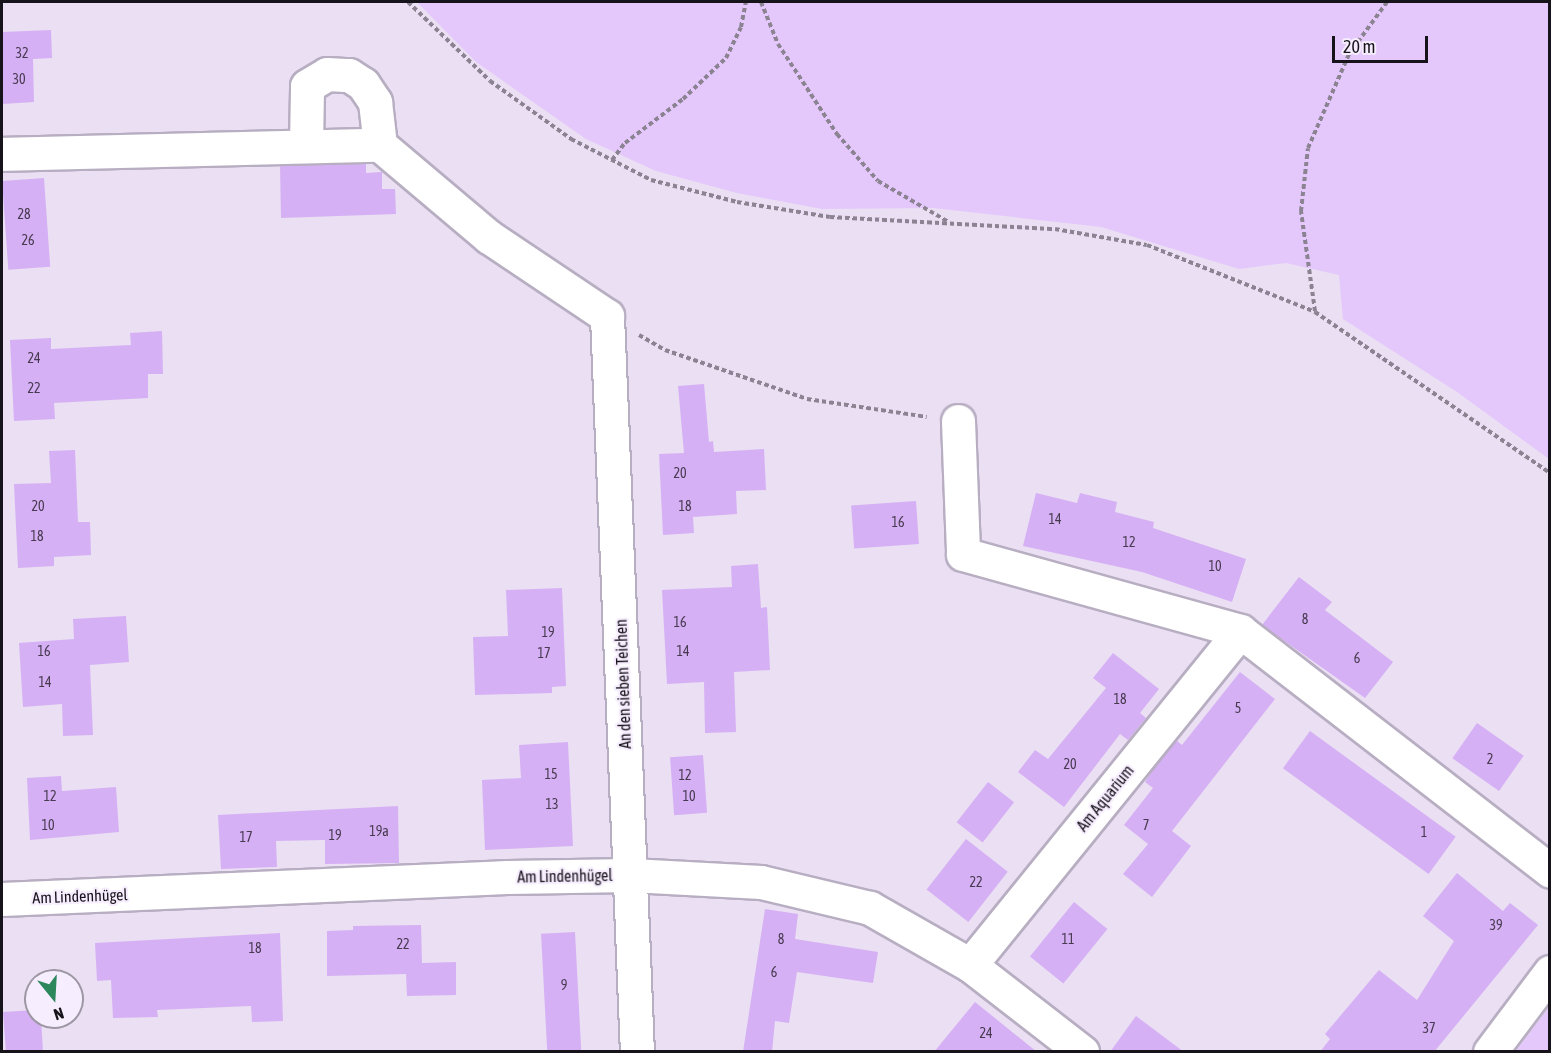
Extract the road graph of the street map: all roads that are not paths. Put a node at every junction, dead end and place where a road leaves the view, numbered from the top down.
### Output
1 (380, 145) junction
2 (306, 146) junction
3 (2, 154) edge
4 (958, 421) road end
5 (1240, 631) junction
6 (1550, 871) edge
7 (632, 875) junction
8 (2, 899) edge
9 (970, 965) junction
10 (1550, 972) edge
11 (637, 1052) edge
12 (1082, 1052) edge
13 (1490, 1052) edge

1 - 2 street
1 - 2 street
1 - 7 street, An den sieben Teichen
2 - 3 street
4 - 5 street
5 - 6 street
5 - 9 street, Am Aquarium
7 - 8 street, Am Lindenhügel
7 - 9 street, Am Lindenhügel
7 - 11 street, An den sieben Teichen
9 - 12 street, Am Lindenhügel
10 - 13 street

